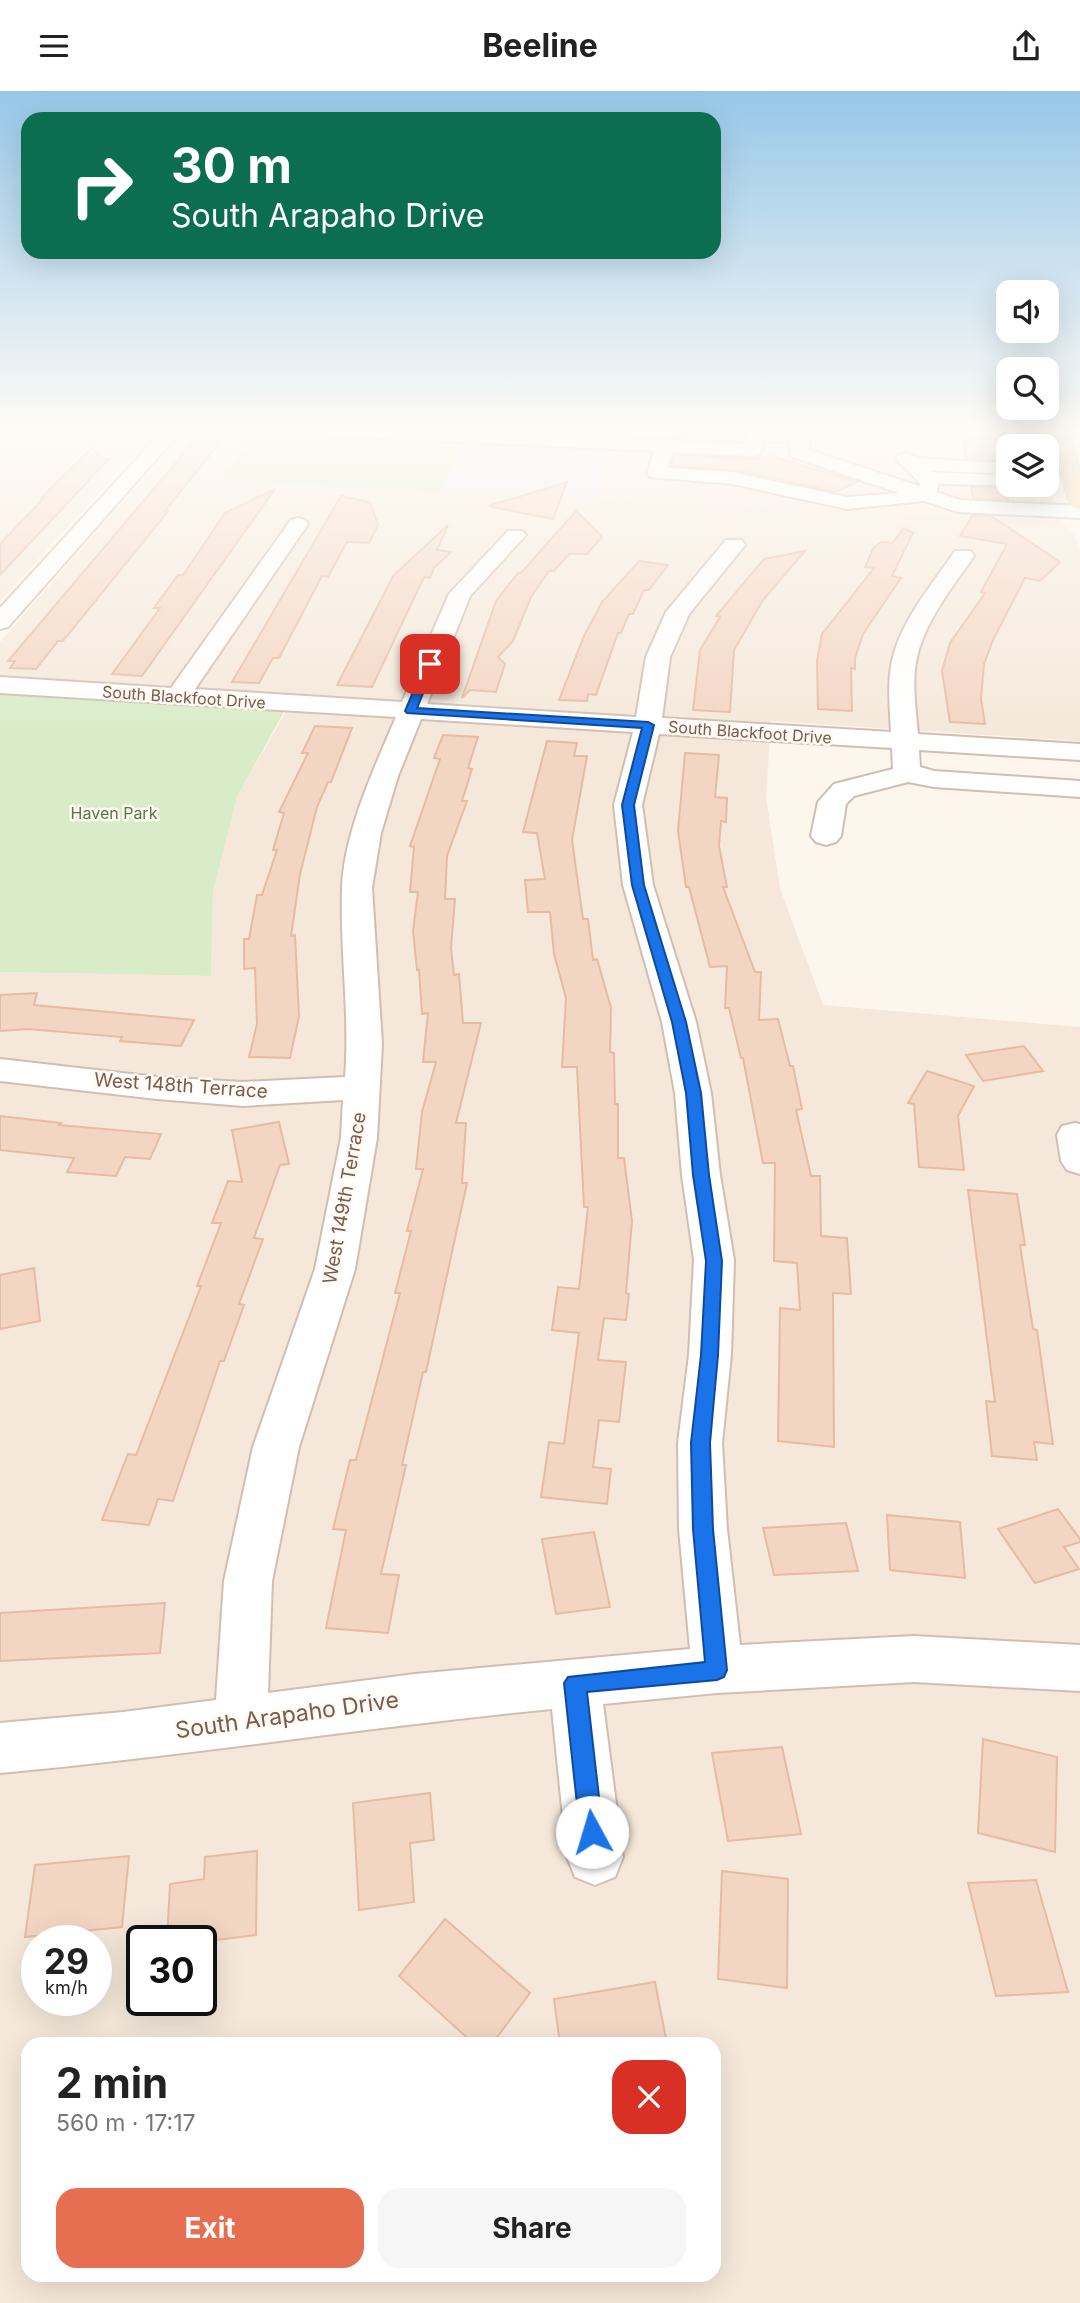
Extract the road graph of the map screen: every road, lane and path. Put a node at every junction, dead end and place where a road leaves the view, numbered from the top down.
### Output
1 (81, 532) edge
2 (292, 532) edge
3 (515, 535) dead end
4 (734, 545) dead end
5 (963, 556) dead end
6 (12, 580) dead end
7 (37, 581) junction
8 (0, 622) edge
9 (0, 685) edge
10 (178, 697) junction
11 (411, 711) junction
12 (648, 725) junction
13 (906, 741) junction
14 (1080, 752) edge
15 (912, 773) junction
16 (1080, 789) edge
17 (825, 836) dead end
18 (0, 1070) edge
19 (362, 1088) junction
20 (1080, 1668) edge
21 (717, 1670) junction
22 (575, 1683) junction
23 (241, 1722) junction
24 (0, 1748) edge
25 (595, 1857) dead end

1 - 7 street
2 - 10 street
3 - 11 street, West 149th Terrace
4 - 12 street
5 - 13 street
6 - 7 street
7 - 8 street
9 - 10 street, South Blackfoot Drive
10 - 11 street, South Blackfoot Drive
11 - 12 street, South Blackfoot Drive
11 - 19 street, West 149th Terrace
12 - 13 street, South Blackfoot Drive
12 - 21 street
13 - 14 street, South Blackfoot Drive
13 - 15 street
15 - 16 street
15 - 17 street
18 - 19 street, West 148th Terrace
19 - 23 street, West 149th Terrace
20 - 21 street, South Arapaho Drive
21 - 22 street, South Arapaho Drive
22 - 23 street, South Arapaho Drive
22 - 25 street
23 - 24 street, South Arapaho Drive

